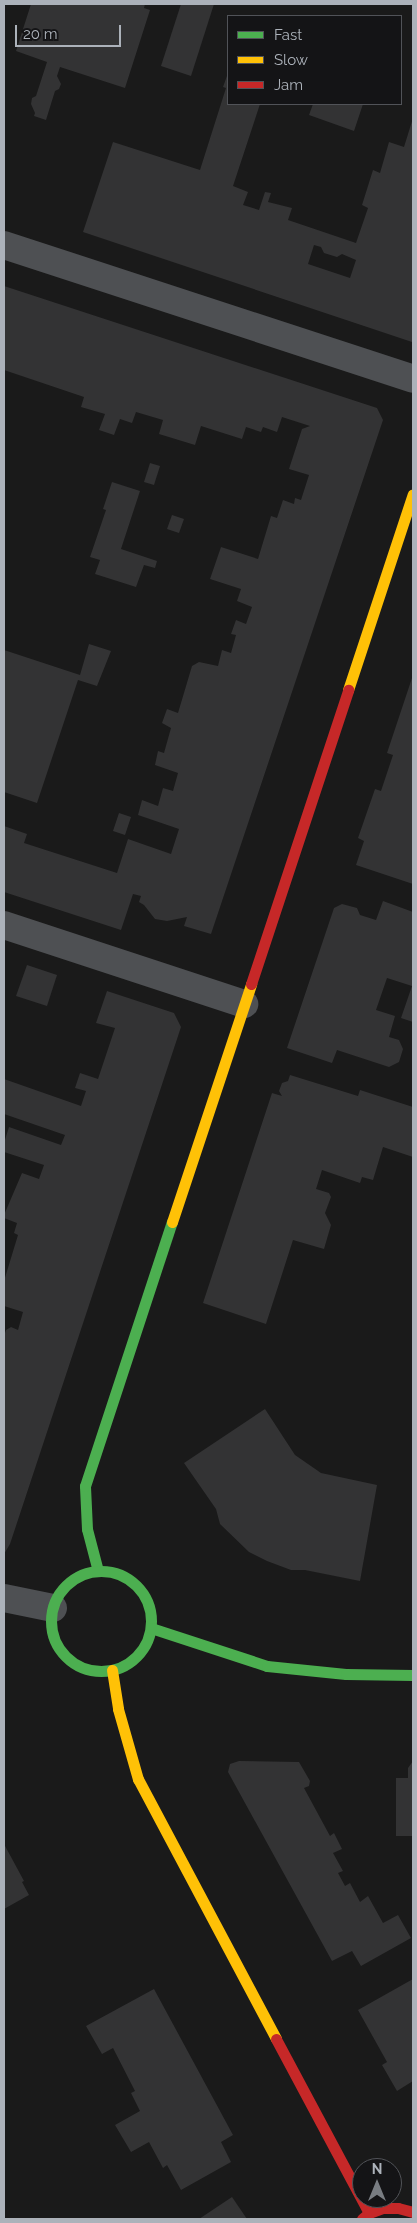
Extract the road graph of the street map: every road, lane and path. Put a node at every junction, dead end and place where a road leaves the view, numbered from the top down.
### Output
1 (4, 245) edge
2 (413, 379) edge
3 (413, 494) edge
4 (4, 925) edge
5 (244, 1004) junction
6 (98, 1572) junction
7 (4, 1598) edge
8 (53, 1608) junction
9 (151, 1628) junction
10 (112, 1670) junction
11 (413, 1675) edge
12 (413, 2212) edge
13 (365, 2216) edge

1 - 2 street
3 - 5 street
4 - 5 street
5 - 6 street
6 - 8 street
6 - 9 street
7 - 8 street
8 - 10 street
9 - 10 street
9 - 11 street
10 - 13 street
12 - 13 street

